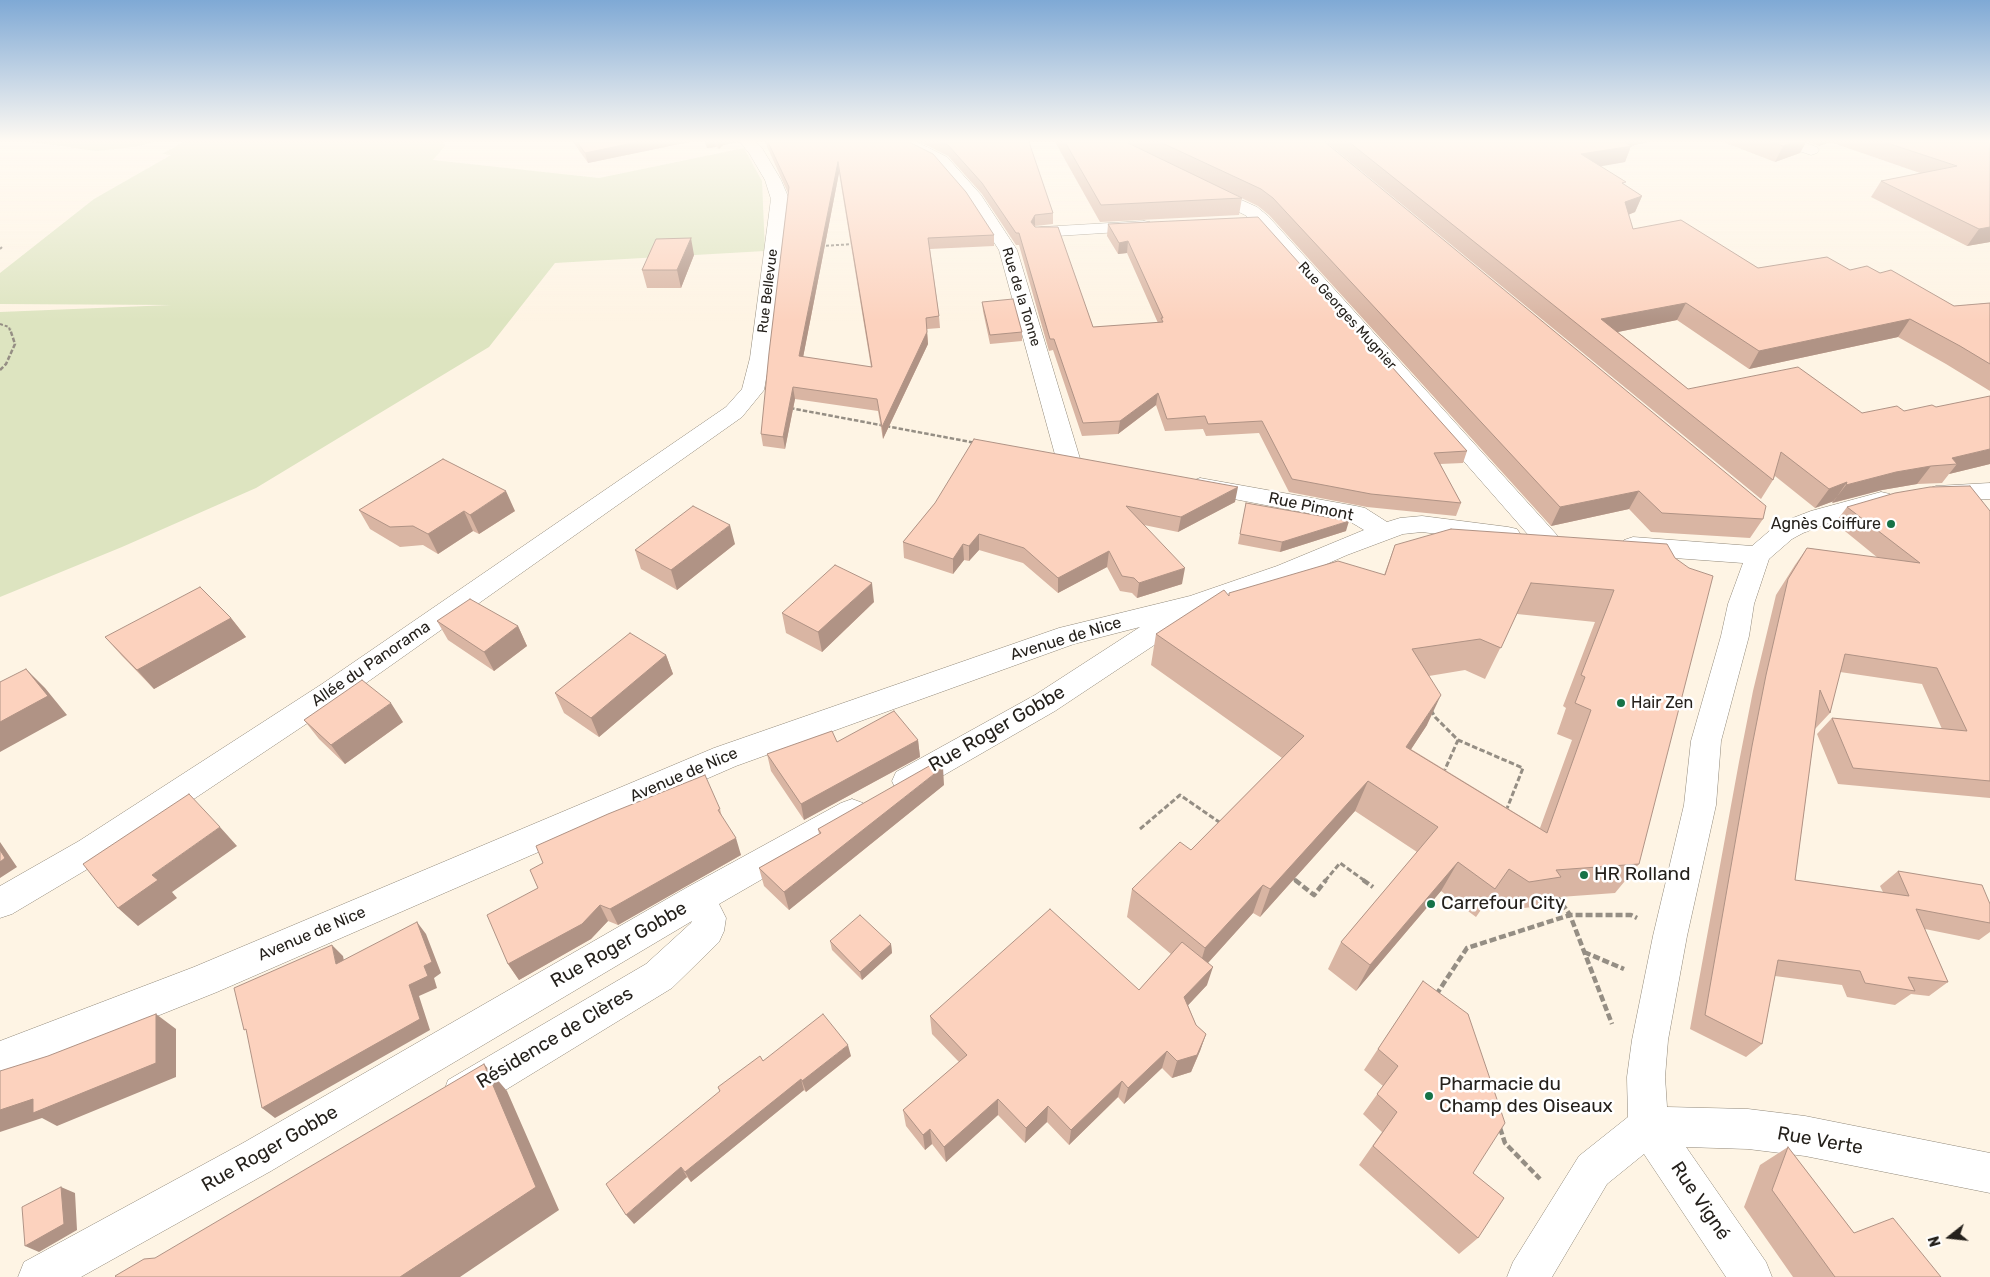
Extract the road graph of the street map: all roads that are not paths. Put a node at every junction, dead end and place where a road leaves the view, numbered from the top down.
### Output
1 (780, 202) edge
2 (977, 202) edge
3 (1232, 202) edge
4 (1262, 220) junction
5 (1233, 222) edge
6 (1156, 226) edge
7 (1041, 232) edge
8 (740, 406) joint
9 (1069, 461) edge
10 (1174, 481) edge
11 (1990, 491) edge
12 (1966, 492) junction
13 (1984, 516) edge
14 (1384, 531) junction
15 (1607, 544) edge
16 (1758, 555) junction
17 (1194, 604) junction
18 (698, 898) junction
19 (0, 903) edge
20 (0, 1060) edge
21 (430, 1114) edge
22 (1648, 1126) junction
23 (1990, 1173) edge
24 (40, 1277) edge
25 (1528, 1277) edge
26 (1751, 1277) edge

1 - 8 street, Rue Bellevue
2 - 9 street, Rue de la Tonne
3 - 4 street, Rue Georges Mugnier
4 - 5 street
4 - 14 street, Rue Georges Mugnier
6 - 7 street
8 - 19 street, Allée du Panorama
10 - 14 street, Rue Pimont
11 - 12 street
12 - 13 street
12 - 16 street
14 - 17 street, Avenue de Nice
15 - 16 street
16 - 22 street
17 - 18 street, Rue Roger Gobbe
17 - 20 street, Avenue de Nice
18 - 21 street, Résidence de Clères
18 - 24 street, Rue Roger Gobbe
22 - 23 street, Rue Verte
22 - 25 street
22 - 26 street, Rue Vigné

